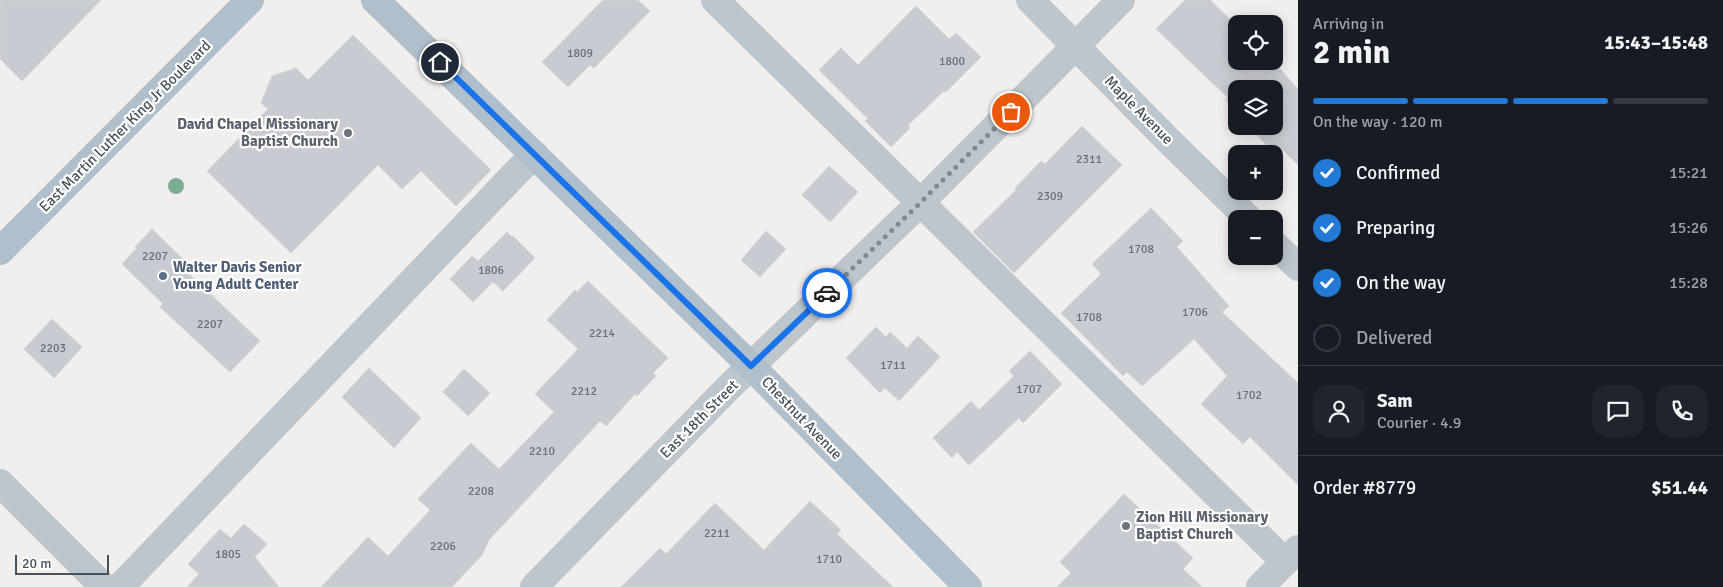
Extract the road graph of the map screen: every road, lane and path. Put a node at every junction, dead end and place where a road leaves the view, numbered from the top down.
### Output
1 (250, 0) edge
2 (375, 0) edge
3 (715, 0) edge
4 (1030, 0) edge
5 (1122, 0) edge
6 (1075, 46) junction
7 (534, 154) junction
8 (920, 203) junction
9 (1239, 210) edge
10 (0, 251) edge
11 (1283, 253) edge
12 (1298, 267) edge
13 (751, 366) junction
14 (0, 483) edge
15 (1292, 555) edge
16 (104, 587) edge
17 (120, 587) edge
18 (534, 587) edge
19 (968, 587) edge
20 (1260, 587) edge

1 - 10 main road, East Martin Luther King Jr Boulevard
2 - 7 main road, Chestnut Avenue
3 - 8 street
4 - 6 street, Maple Avenue
5 - 6 street, East 18th Street
6 - 8 street, East 18th Street
6 - 9 street, Maple Avenue
7 - 13 main road, Chestnut Avenue
7 - 17 street
8 - 13 street, East 18th Street
8 - 15 street
11 - 12 street
13 - 18 street, East 18th Street
13 - 19 main road, Chestnut Avenue
14 - 16 street
15 - 20 street

